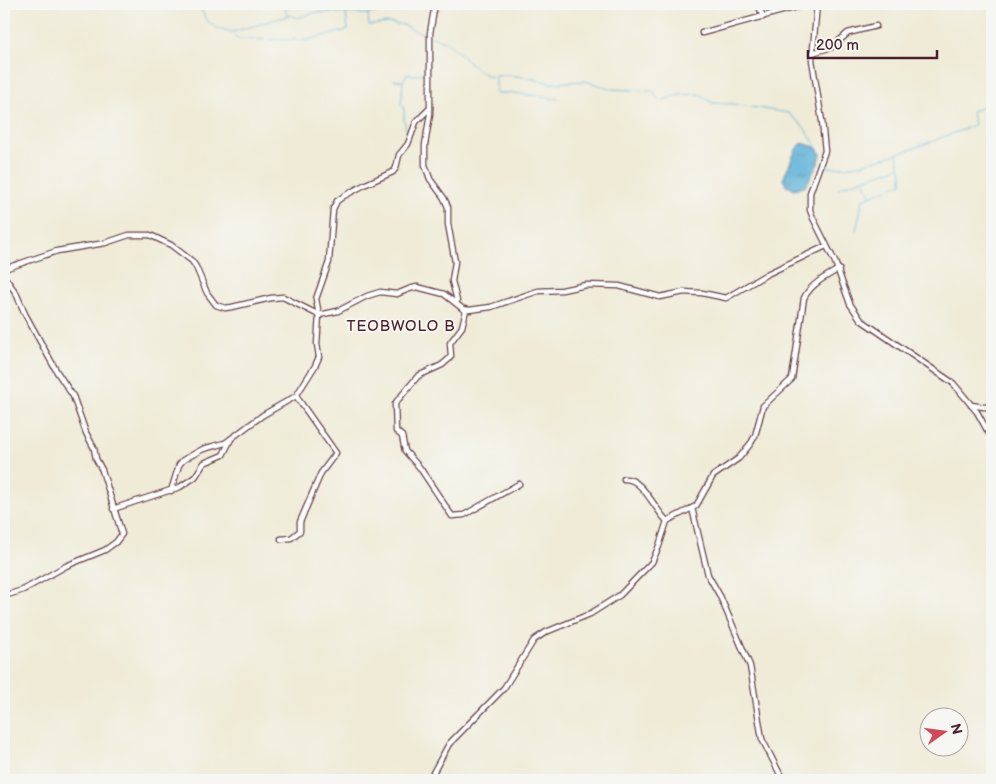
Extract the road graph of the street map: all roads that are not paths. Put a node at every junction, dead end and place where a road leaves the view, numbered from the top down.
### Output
1 (435, 4) edge
2 (758, 4) edge
3 (808, 4) edge
4 (817, 4) edge
5 (763, 17) junction
6 (876, 26) dead end
7 (702, 33) dead end
8 (812, 53) junction
9 (430, 108) junction
10 (826, 246) junction
11 (4, 269) edge
12 (838, 269) junction
13 (4, 276) edge
14 (459, 305) junction
15 (466, 310) junction
16 (319, 315) junction
17 (296, 396) junction
18 (971, 404) junction
19 (992, 407) edge
20 (231, 439) junction
21 (992, 439) edge
22 (624, 479) dead end
23 (518, 484) dead end
24 (171, 491) junction
25 (692, 508) junction
26 (113, 509) junction
27 (667, 521) junction
28 (281, 539) dead end
29 (4, 596) edge
30 (429, 780) edge
31 (783, 780) edge

1 - 9 street
2 - 5 street
3 - 5 street
4 - 8 street
5 - 7 street
6 - 8 street
8 - 10 street
9 - 14 street
9 - 16 street
10 - 12 street
10 - 15 street
11 - 16 street
12 - 18 street
12 - 25 street
13 - 26 street
14 - 15 street
14 - 16 street
15 - 23 street
16 - 17 street
17 - 20 street
17 - 28 street
18 - 19 street
18 - 21 street
20 - 24 street
20 - 24 street
22 - 27 street
24 - 26 street
25 - 27 street
25 - 31 street
26 - 29 street
27 - 30 street

